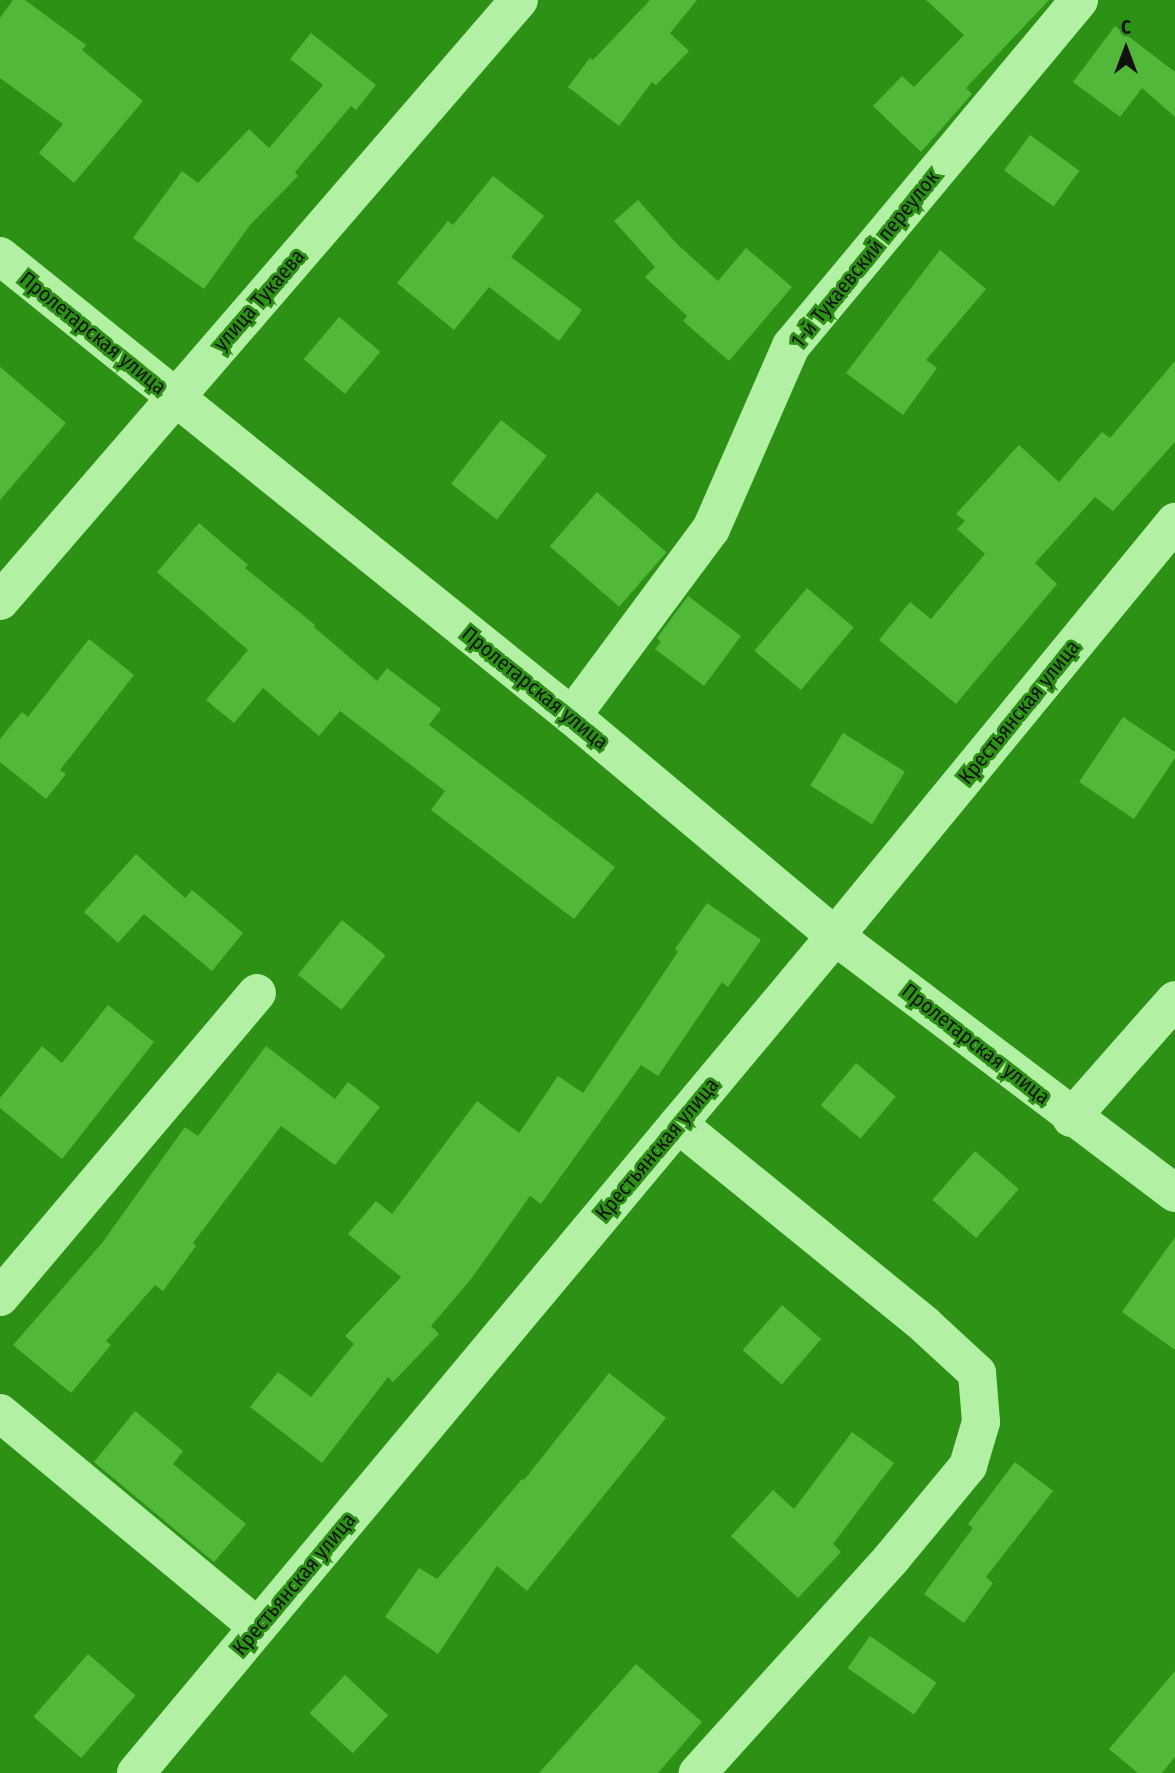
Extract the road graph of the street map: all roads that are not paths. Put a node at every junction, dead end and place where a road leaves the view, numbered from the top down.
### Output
1 (519, 0) edge
2 (1079, 0) edge
3 (0, 256) edge
4 (174, 399) junction
5 (1175, 523) edge
6 (0, 601) edge
7 (572, 716) junction
8 (835, 936) junction
9 (257, 993) dead end
10 (1175, 1000) edge
11 (1071, 1118) junction
12 (678, 1124) junction
13 (1175, 1194) edge
14 (0, 1297) edge
15 (0, 1413) edge
16 (258, 1627) junction
17 (136, 1773) edge
18 (698, 1773) edge

1 - 4 street, улица Тукаева
2 - 7 street, 1-й Тукаевский переулок
3 - 4 street, Пролетарская улица
4 - 6 street, улица Тукаева
4 - 7 street, Пролетарская улица
5 - 8 street, Крестьянская улица
7 - 8 street, Пролетарская улица
8 - 11 street, Пролетарская улица
8 - 12 street, Крестьянская улица
9 - 14 street
10 - 11 street, Пролетарская улица
11 - 13 street, Пролетарская улица
12 - 16 street, Крестьянская улица
12 - 18 street
15 - 16 street
16 - 17 street, Крестьянская улица

